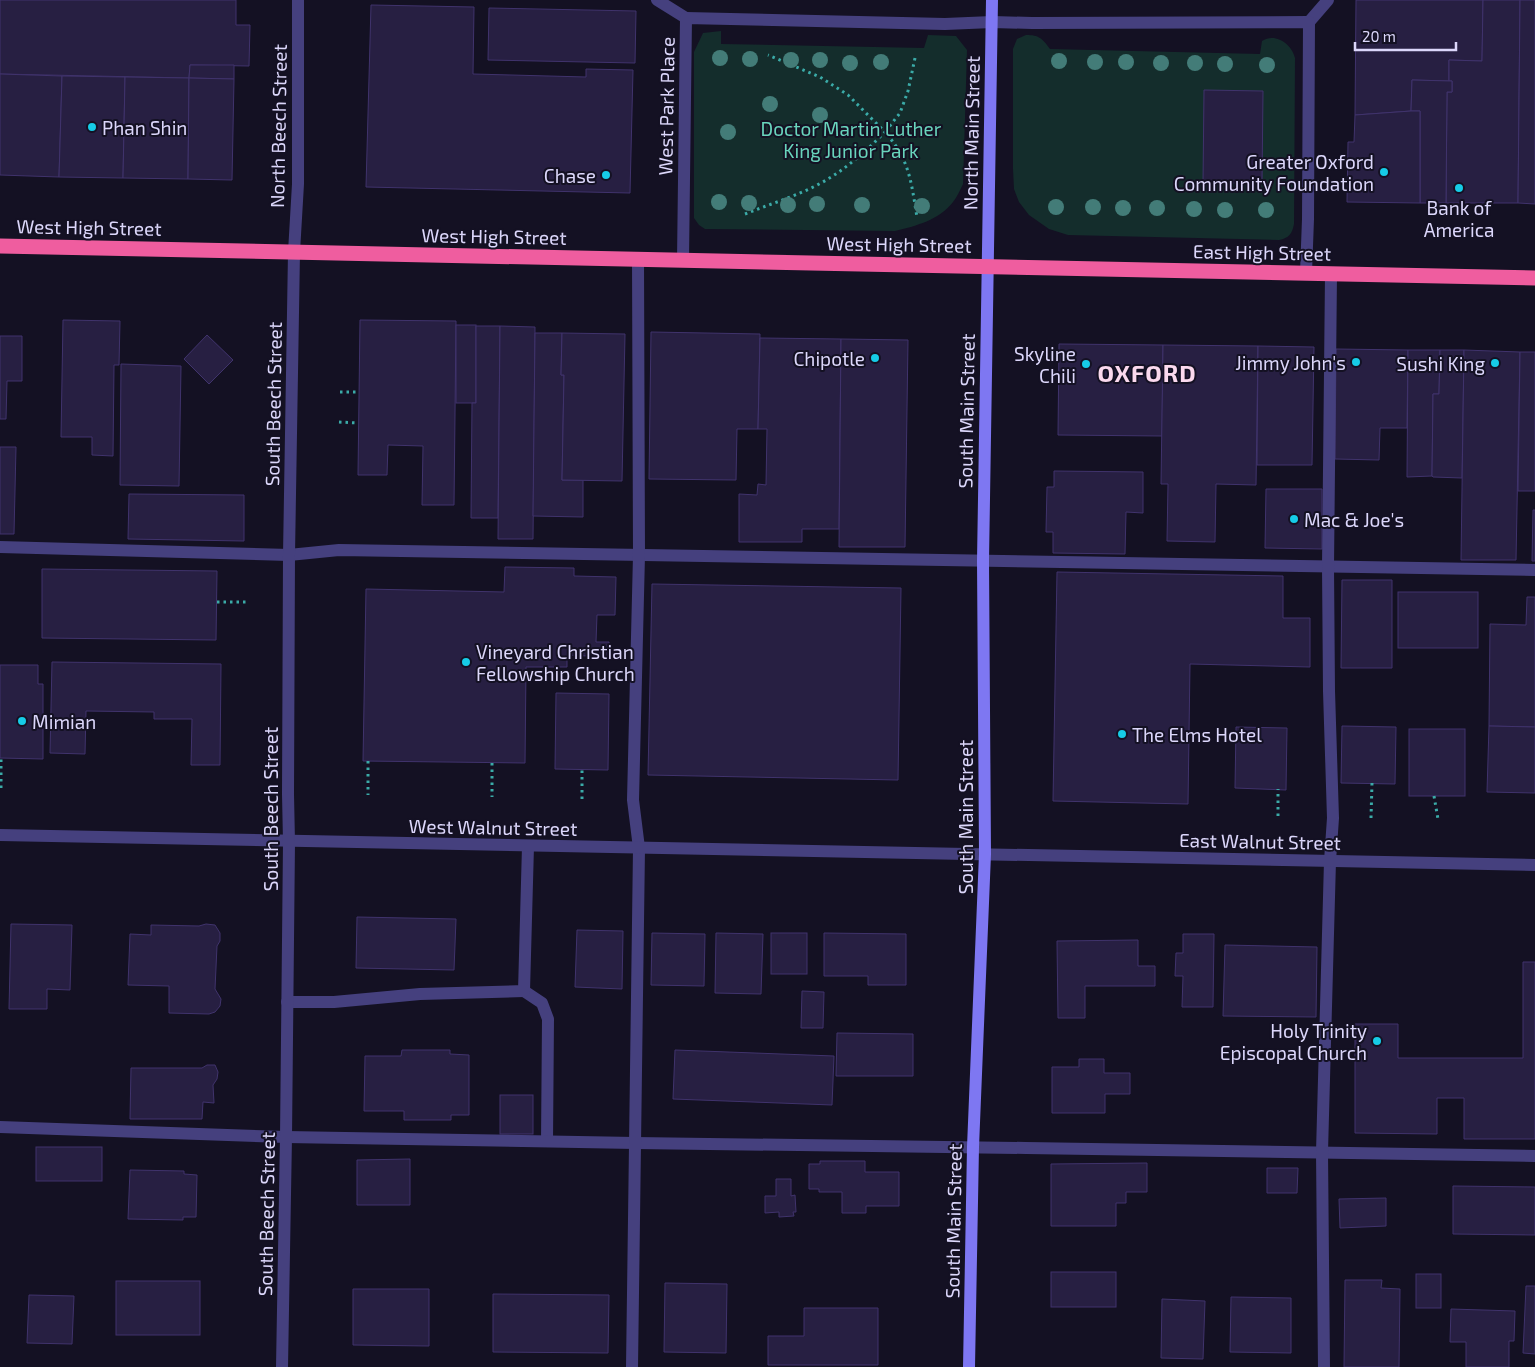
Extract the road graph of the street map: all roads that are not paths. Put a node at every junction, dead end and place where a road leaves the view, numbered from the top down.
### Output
1 (298, 0) edge
2 (657, 0) edge
3 (992, 0) edge
4 (1328, 0) edge
5 (686, 18) junction
6 (992, 22) junction
7 (1309, 22) junction
8 (0, 246) edge
9 (294, 252) junction
10 (638, 259) junction
11 (683, 260) junction
12 (988, 266) junction
13 (1306, 273) junction
14 (1330, 274) junction
15 (1535, 278) edge
16 (0, 547) edge
17 (289, 554) junction
18 (639, 555) junction
19 (982, 561) junction
20 (1328, 567) junction
21 (1535, 570) edge
22 (0, 835) edge
23 (289, 842) junction
24 (528, 846) junction
25 (639, 848) junction
26 (985, 854) junction
27 (1330, 861) junction
28 (1535, 865) edge
29 (524, 991) junction
30 (287, 1002) junction
31 (0, 1127) edge
32 (286, 1137) junction
33 (547, 1141) junction
34 (634, 1143) junction
35 (972, 1147) junction
36 (1322, 1152) junction
37 (1535, 1156) edge
38 (282, 1367) edge
39 (632, 1367) edge
40 (969, 1367) edge
41 (1324, 1367) edge

1 - 9 street, North Beech Street
2 - 5 street
3 - 6 main road, North Main Street
4 - 7 street
5 - 6 street, West Park Place
5 - 11 street, West Park Place
6 - 7 street, West Park Place
6 - 12 main road, North Main Street
7 - 13 street
8 - 9 highway, West High Street
9 - 10 highway, West High Street
9 - 17 street, South Beech Street
10 - 11 highway, West High Street
10 - 18 street
11 - 12 highway, West High Street
12 - 13 highway, East High Street
12 - 19 main road, South Main Street
13 - 14 highway, East High Street
14 - 15 highway, East High Street
14 - 20 street
16 - 17 street
17 - 18 street
17 - 23 street, South Beech Street
18 - 19 street
18 - 25 street
19 - 20 street
19 - 26 main road, South Main Street
20 - 21 street
20 - 27 street
22 - 23 street, West Walnut Street
23 - 24 street, West Walnut Street
23 - 30 street, South Beech Street
24 - 25 street, West Walnut Street
24 - 29 street
25 - 26 street, West Walnut Street
25 - 34 street
26 - 27 street, East Walnut Street
26 - 35 main road, South Main Street
27 - 28 street, East Walnut Street
27 - 36 street
29 - 30 street
29 - 33 street
30 - 32 street, South Beech Street
31 - 32 street
32 - 33 street
32 - 38 street, South Beech Street
33 - 34 street
34 - 35 street
34 - 39 street
35 - 36 street
35 - 40 main road, South Main Street
36 - 37 street
36 - 41 street

